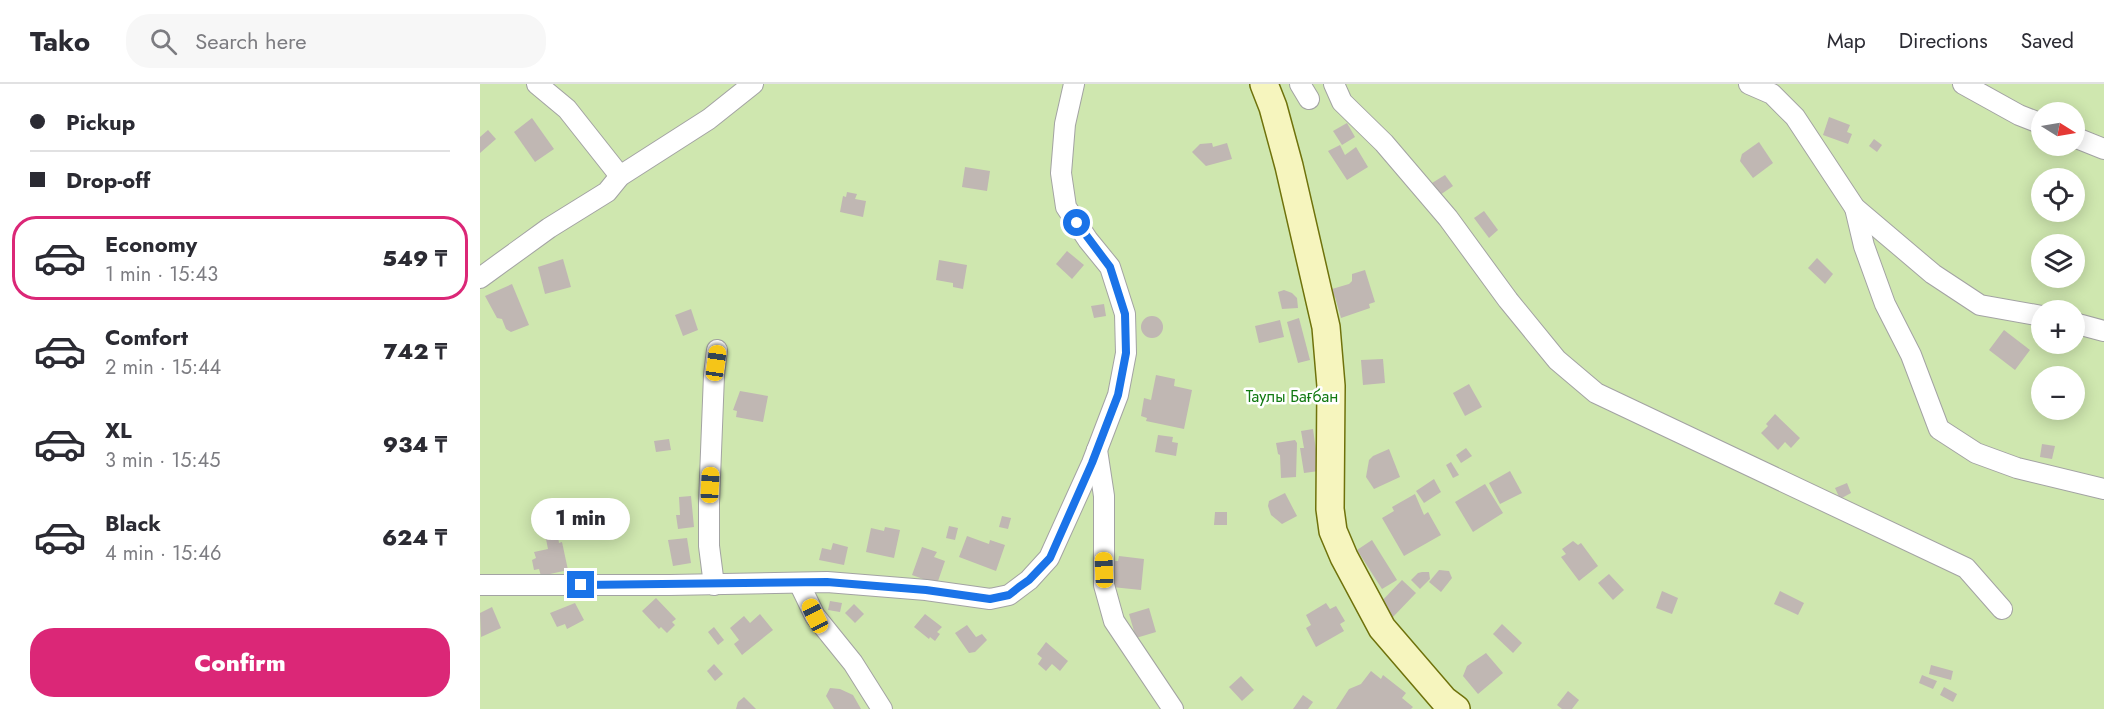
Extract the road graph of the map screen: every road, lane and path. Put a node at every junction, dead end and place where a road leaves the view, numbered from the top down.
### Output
1 (537, 84) edge
2 (753, 84) edge
3 (1074, 84) edge
4 (1264, 84) edge
5 (1334, 84) edge
6 (1749, 84) edge
7 (1963, 84) edge
8 (2031, 120) edge
9 (2085, 141) edge
10 (2104, 149) edge
11 (620, 176) junction
12 (1855, 208) junction
13 (480, 278) edge
14 (2031, 314) edge
15 (2085, 326) edge
16 (2104, 331) edge
17 (717, 350) dead end
18 (1097, 450) junction
19 (2104, 489) edge
20 (799, 583) junction
21 (480, 585) edge
22 (714, 585) junction
23 (2002, 609) dead end
24 (882, 709) edge
25 (1173, 709) edge
26 (1456, 709) edge

1 - 11 street
2 - 11 street
3 - 18 street
4 - 26 street
5 - 23 street
6 - 12 street
7 - 8 street
9 - 10 street
11 - 13 street
12 - 14 street
12 - 19 street
15 - 16 street
17 - 22 street
18 - 20 street
18 - 25 street
20 - 22 street
20 - 24 street
21 - 22 street

